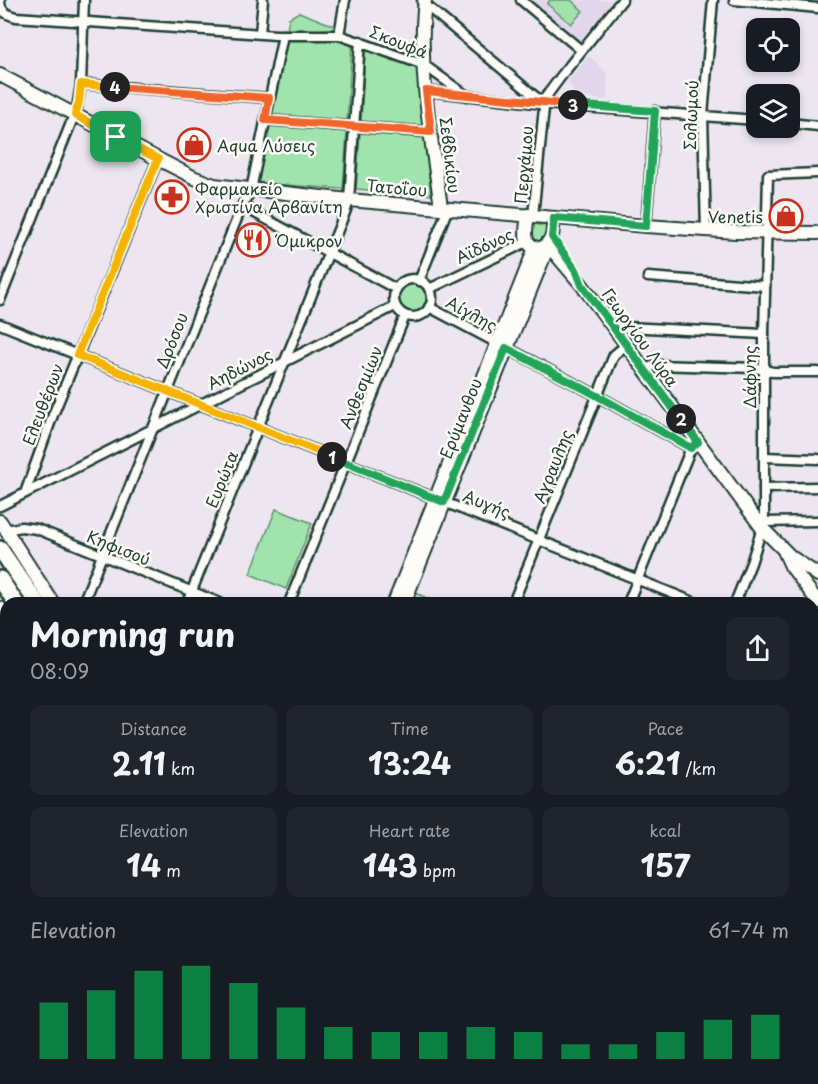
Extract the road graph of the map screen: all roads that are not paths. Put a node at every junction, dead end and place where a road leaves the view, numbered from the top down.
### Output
1 (0, 0) edge
2 (84, 0) edge
3 (263, 0) edge
4 (345, 0) edge
5 (521, 0) edge
6 (622, 0) edge
7 (713, 0) edge
8 (735, 0) edge
9 (423, 1) edge
10 (818, 8) edge
11 (84, 21) junction
12 (260, 33) junction
13 (339, 34) junction
14 (283, 35) junction
15 (360, 41) junction
16 (581, 50) junction
17 (424, 65) junction
18 (0, 75) edge
19 (81, 84) junction
20 (426, 91) junction
21 (466, 96) junction
22 (269, 98) junction
23 (544, 104) junction
24 (655, 111) junction
25 (75, 115) junction
26 (703, 115) junction
27 (746, 119) edge
28 (265, 120) junction
29 (800, 124) edge
30 (818, 126) edge
31 (354, 127) junction
32 (431, 132) junction
33 (158, 159) junction
34 (818, 173) edge
35 (251, 189) junction
36 (349, 200) junction
37 (242, 206) junction
38 (445, 208) junction
39 (530, 215) junction
40 (554, 218) junction
41 (646, 226) junction
42 (706, 231) junction
43 (766, 233) junction
44 (818, 233) edge
45 (540, 243) junction
46 (327, 253) junction
47 (648, 277) dead end
48 (419, 280) junction
49 (765, 286) junction
50 (396, 289) junction
51 (429, 289) junction
52 (0, 300) edge
53 (395, 306) junction
54 (429, 308) junction
55 (405, 316) junction
56 (0, 324) edge
57 (615, 330) junction
58 (764, 334) junction
59 (626, 345) junction
60 (502, 346) junction
61 (77, 355) junction
62 (284, 362) junction
63 (644, 370) junction
64 (764, 370) junction
65 (818, 372) edge
66 (167, 391) junction
67 (596, 395) junction
68 (199, 405) junction
69 (258, 428) junction
70 (153, 429) junction
71 (695, 445) junction
72 (764, 457) junction
73 (818, 459) edge
74 (345, 462) junction
75 (818, 487) edge
76 (764, 488) junction
77 (25, 493) junction
78 (439, 500) junction
79 (0, 506) edge
80 (818, 521) edge
81 (763, 525) junction
82 (3, 526) edge
83 (538, 540) junction
84 (0, 549) edge
85 (784, 550) junction
86 (102, 557) junction
87 (818, 567) edge
88 (818, 575) edge
89 (0, 579) edge
90 (637, 579) junction
91 (192, 592) junction
92 (12, 597) edge
93 (33, 597) edge
94 (49, 597) edge
95 (85, 597) edge
96 (190, 597) edge
97 (205, 597) edge
98 (291, 597) edge
99 (397, 597) edge
100 (406, 597) edge
101 (515, 597) edge
102 (630, 597) edge
103 (681, 597) edge
104 (737, 597) edge
105 (814, 597) edge

1 - 11 street, Σκουφά
2 - 11 street
3 - 12 street
4 - 13 street
5 - 16 street
6 - 16 street, Περγάμου
7 - 26 street, Σολωμού
8 - 10 street
9 - 17 main road, Σεβδικίου
9 - 23 street
11 - 12 street, Σκουφά
11 - 19 street
12 - 14 street, Σκουφά
13 - 14 street, Σκουφά
13 - 15 street, Σκουφά
14 - 22 street, Δρόσου
15 - 17 street, Σκουφά
15 - 31 street, Ευρώτα
16 - 23 street, Περγάμου
17 - 20 main road, Σεβδικίου
17 - 21 street, Σκουφά
18 - 25 main road, Τατοΐου
19 - 22 street
19 - 25 street
20 - 21 street
20 - 32 main road, Σεβδικίου
21 - 23 street
22 - 28 street, Δρόσου
23 - 24 street
23 - 39 street, Περγάμου
24 - 26 street
24 - 41 street
25 - 33 main road, Τατοΐου
25 - 52 street
26 - 27 street
26 - 42 street, Σολωμού
28 - 31 street
28 - 35 street, Δρόσου
29 - 30 street
31 - 32 street
31 - 36 street, Ευρώτα
32 - 38 main road, Σεβδικίου
33 - 35 main road, Τατοΐου
33 - 61 street, Ελευθέρων
34 - 43 street, Δάφνης
35 - 36 main road, Τατοΐου
35 - 37 street, Δρόσου
36 - 38 main road, Τατοΐου
36 - 46 street, Ευρώτα
37 - 46 street
37 - 66 street, Δρόσου
38 - 39 main road, Τατοΐου
38 - 48 street
39 - 40 main road, Τατοΐου
39 - 45 main road, Αϊδόνος
40 - 41 main road, Τατοΐου
40 - 45 main road, Ερύμανθου
41 - 42 main road, Τατοΐου
42 - 43 main road, Τατοΐου
43 - 44 main road, Τατοΐου
43 - 49 street, Δάφνης
45 - 51 street, Αϊδόνος
45 - 57 main road, Γεωργίου Λύρα
45 - 60 main road, Ερύμανθου
46 - 50 street
46 - 62 street, Ευρώτα
47 - 49 street
48 - 50 street
48 - 51 street
49 - 58 street, Δάφνης
50 - 53 street
51 - 54 street
53 - 55 street
53 - 62 street, Αηδώνος
54 - 55 street
54 - 60 street, Αίγλης
55 - 74 street, Ανθεσμίων
56 - 61 street, Αυγής
57 - 58 street
57 - 59 main road, Γεωργίου Λύρα
58 - 64 street, Δάφνης
59 - 63 main road, Γεωργίου Λύρα
59 - 67 street, Αγραυλης
60 - 67 street, Αίγλης
60 - 78 main road, Ερύμανθου
61 - 66 street, Αυγής
61 - 77 street, Ελευθέρων
62 - 68 street, Αηδώνος
62 - 69 street, Ευρώτα
63 - 64 street
63 - 71 main road, Γεωργίου Λύρα
64 - 65 street
64 - 72 street, Δάφνης
66 - 68 street, Αυγής
66 - 70 street, Δρόσου
67 - 71 street, Αίγλης
67 - 83 street, Αγραυλης
68 - 69 street, Αυγής
68 - 70 street, Αηδώνος
69 - 74 street, Αυγής
69 - 91 street, Ευρώτα
70 - 77 street, Αηδώνος
70 - 86 street, Δρόσου
71 - 81 main road, Γεωργίου Λύρα
71 - 90 street
72 - 73 street
72 - 76 street, Δάφνης
74 - 78 street, Αυγής
74 - 98 street, Ανθεσμίων
75 - 76 street
76 - 81 street, Δάφνης
77 - 79 street, Αηδώνος
78 - 83 street, Αυγής
78 - 99 main road, Ερύμανθου
78 - 100 main road, Ερύμανθου
80 - 81 street
81 - 85 main road, Γεωργίου Λύρα
81 - 104 street, Δάφνης
82 - 86 street, Κηφισού
82 - 94 main road
83 - 90 street, Αυγής
83 - 101 street, Αγραυλης
84 - 93 highway
85 - 87 main road, Γεωργίου Λύρα
85 - 88 main road, Γεωργίου Λύρα
85 - 105 main road
86 - 91 street, Κηφισού
86 - 95 street, Δρόσου
89 - 92 highway
90 - 102 street
90 - 103 street, Αυγής
91 - 96 street, Ευρώτα
91 - 97 street, Κηφισού

